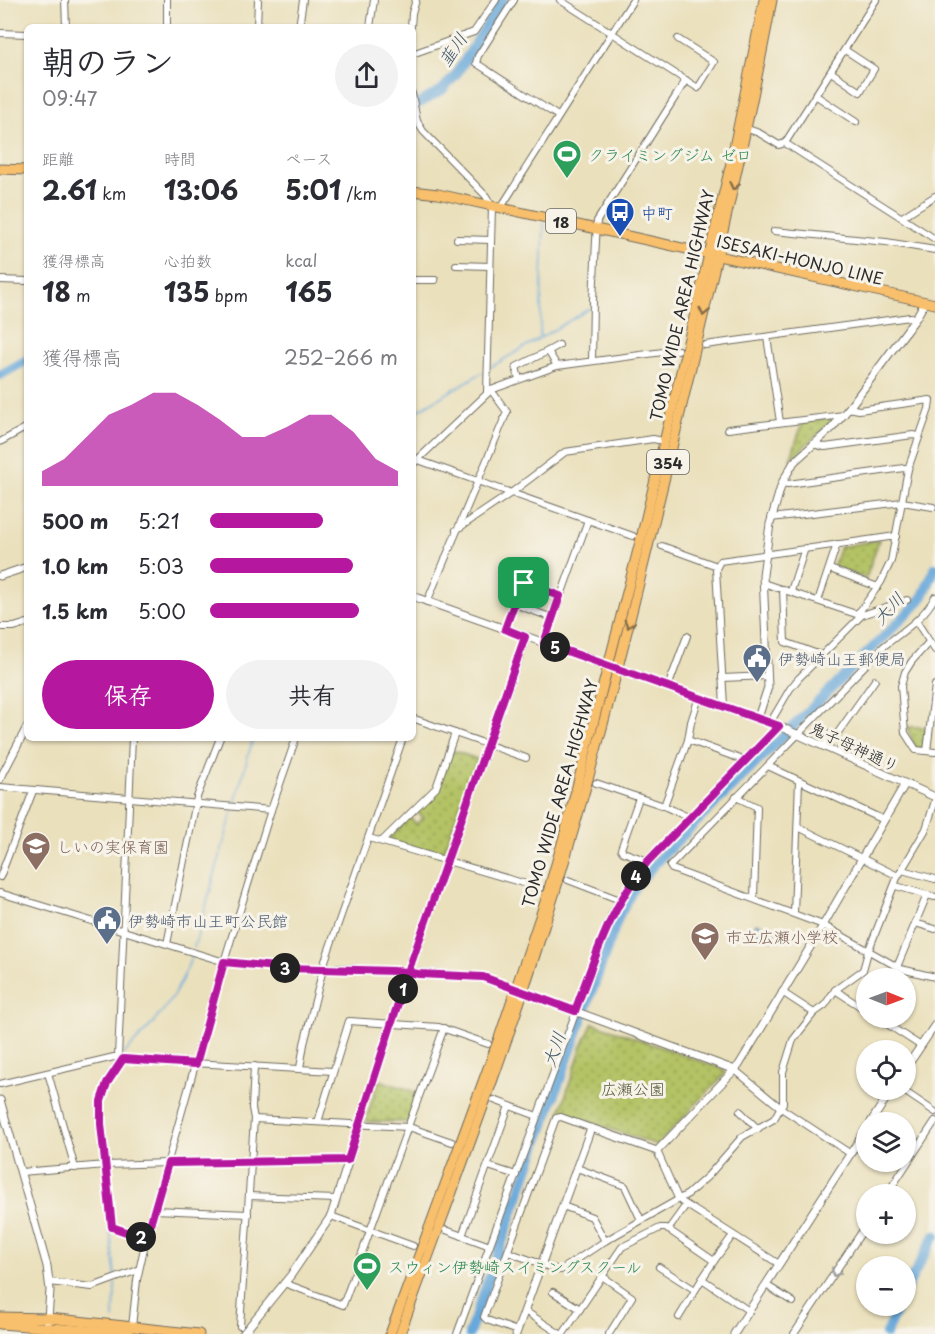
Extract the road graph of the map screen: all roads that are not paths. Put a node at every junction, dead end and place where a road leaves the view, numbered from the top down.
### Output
1 (65, 0) edge
2 (167, 0) edge
3 (258, 0) edge
4 (303, 0) edge
5 (374, 0) edge
6 (416, 0) edge
7 (496, 0) edge
8 (514, 0) edge
9 (560, 0) edge
10 (633, 0) edge
11 (764, 0) edge
12 (772, 0) edge
13 (875, 0) edge
14 (66, 24) edge
15 (167, 24) edge
16 (257, 24) edge
17 (299, 24) edge
18 (370, 24) edge
19 (411, 24) edge
20 (0, 33) edge
21 (612, 33) junction
22 (24, 34) edge
23 (678, 39) dead end
24 (845, 50) junction
25 (416, 53) edge
26 (831, 72) junction
27 (686, 80) junction
28 (815, 95) junction
29 (416, 116) edge
30 (558, 116) junction
31 (856, 122) dead end
32 (743, 128) junction
33 (785, 143) junction
34 (0, 169) edge
35 (24, 170) edge
36 (416, 191) edge
37 (935, 196) edge
38 (496, 208) junction
39 (902, 217) junction
40 (596, 229) junction
41 (774, 231) dead end
42 (457, 239) dead end
43 (935, 239) edge
44 (491, 240) junction
45 (935, 250) edge
46 (713, 254) junction
47 (456, 265) dead end
48 (490, 266) junction
49 (0, 280) edge
50 (416, 280) edge
51 (435, 280) dead end
52 (24, 281) edge
53 (930, 303) edge
54 (916, 318) junction
55 (767, 337) junction
56 (559, 345) dead end
57 (705, 345) dead end
58 (548, 351) junction
59 (678, 351) dead end
60 (592, 361) junction
61 (557, 366) junction
62 (519, 379) junction
63 (489, 391) junction
64 (846, 411) junction
65 (780, 422) junction
66 (24, 429) edge
67 (728, 429) dead end
68 (918, 436) junction
69 (663, 441) junction
70 (0, 442) edge
71 (813, 444) junction
72 (418, 460) joint
73 (908, 469) junction
74 (478, 481) junction
75 (782, 483) junction
76 (511, 493) junction
77 (902, 502) junction
78 (933, 507) dead end
79 (771, 518) junction
80 (588, 520) junction
81 (456, 530) junction
82 (633, 536) dead end
83 (896, 536) junction
84 (837, 544) junction
85 (662, 546) dead end
86 (805, 548) junction
87 (766, 554) junction
88 (717, 566) junction
89 (24, 568) edge
90 (830, 569) junction
91 (0, 576) edge
92 (763, 583) junction
93 (878, 587) junction
94 (787, 590) junction
95 (560, 596) junction
96 (935, 597) edge
97 (416, 598) edge
98 (907, 600) dead end
99 (818, 601) junction
100 (427, 602) junction
101 (514, 603) junction
102 (861, 613) junction
103 (553, 618) junction
104 (916, 621) junction
105 (24, 624) edge
106 (0, 627) edge
107 (505, 629) junction
108 (687, 636) dead end
109 (525, 637) junction
110 (929, 642) junction
111 (544, 643) junction
112 (935, 650) edge
113 (823, 656) junction
114 (614, 667) junction
115 (768, 676) junction
116 (723, 678) junction
117 (875, 680) dead end
118 (935, 685) edge
119 (668, 687) junction
120 (699, 697) junction
121 (724, 706) junction
122 (758, 718) junction
123 (416, 719) edge
124 (770, 723) junction
125 (781, 727) junction
126 (24, 733) edge
127 (455, 733) junction
128 (798, 734) junction
129 (688, 740) junction
130 (132, 741) edge
131 (219, 741) edge
132 (295, 741) edge
133 (402, 741) edge
134 (488, 745) junction
135 (825, 746) junction
136 (927, 751) junction
137 (935, 752) edge
138 (526, 758) dead end
139 (746, 761) junction
140 (768, 766) junction
141 (0, 779) edge
142 (799, 781) junction
143 (596, 783) dead end
144 (905, 784) junction
145 (0, 787) edge
146 (33, 791) junction
147 (736, 797) junction
148 (128, 798) junction
149 (639, 798) junction
150 (935, 799) edge
151 (196, 803) junction
152 (664, 806) junction
153 (271, 810) junction
154 (690, 818) junction
155 (884, 820) junction
156 (798, 827) junction
157 (369, 838) junction
158 (382, 841) junction
159 (862, 857) junction
160 (447, 860) junction
161 (648, 861) junction
162 (900, 873) junction
163 (0, 877) edge
164 (935, 879) edge
165 (568, 880) dead end
166 (896, 886) junction
167 (540, 888) dead end
168 (0, 893) edge
169 (927, 895) junction
170 (935, 897) edge
171 (754, 898) junction
172 (620, 900) junction
173 (794, 913) junction
174 (915, 923) junction
175 (823, 925) junction
176 (935, 929) edge
177 (123, 931) junction
178 (167, 944) junction
179 (868, 952) junction
180 (224, 962) junction
181 (897, 967) joint
182 (338, 968) joint
183 (323, 969) junction
184 (408, 972) junction
185 (916, 972) edge
186 (935, 976) edge
187 (835, 990) junction
188 (519, 991) junction
189 (782, 992) junction
190 (856, 1004) edge
191 (577, 1011) junction
192 (814, 1013) junction
193 (392, 1024) junction
194 (935, 1025) edge
195 (444, 1028) junction
196 (894, 1028) edge
197 (488, 1044) dead end
198 (921, 1046) junction
199 (916, 1053) edge
200 (120, 1058) junction
201 (196, 1064) junction
202 (254, 1066) junction
203 (300, 1068) junction
204 (735, 1070) junction
205 (333, 1071) junction
206 (48, 1073) junction
207 (0, 1084) edge
208 (916, 1099) edge
209 (494, 1100) dead end
210 (0, 1101) edge
211 (509, 1106) junction
212 (781, 1108) junction
213 (740, 1111) dead end
214 (935, 1112) edge
215 (537, 1116) junction
216 (254, 1119) junction
217 (935, 1121) edge
218 (318, 1122) junction
219 (360, 1124) junction
220 (409, 1127) junction
221 (591, 1128) junction
222 (758, 1129) junction
223 (452, 1142) dead end
224 (856, 1146) edge
225 (657, 1151) junction
226 (851, 1154) junction
227 (348, 1160) junction
228 (251, 1161) junction
229 (168, 1163) junction
230 (106, 1165) junction
231 (488, 1166) junction
232 (75, 1168) junction
233 (577, 1168) junction
234 (21, 1172) junction
235 (516, 1175) junction
236 (894, 1184) edge
237 (249, 1196) junction
238 (336, 1199) junction
239 (679, 1200) junction
240 (686, 1205) junction
241 (563, 1206) junction
242 (155, 1210) junction
243 (248, 1214) junction
244 (331, 1216) junction
245 (641, 1220) junction
246 (446, 1230) dead end
247 (668, 1230) junction
248 (370, 1231) junction
249 (733, 1235) junction
250 (462, 1236) junction
251 (146, 1239) junction
252 (605, 1241) junction
253 (856, 1241) edge
254 (413, 1246) dead end
255 (490, 1246) junction
256 (508, 1252) junction
257 (714, 1261) junction
258 (779, 1264) junction
259 (542, 1265) junction
260 (659, 1267) dead end
261 (138, 1270) junction
262 (602, 1276) junction
263 (702, 1279) junction
264 (49, 1282) junction
265 (284, 1283) junction
266 (766, 1285) junction
267 (695, 1290) junction
268 (553, 1293) dead end
269 (793, 1302) dead end
270 (580, 1309) junction
271 (525, 1311) junction
272 (748, 1311) junction
273 (0, 1317) edge
274 (679, 1317) dead end
275 (0, 1324) edge
276 (48, 1326) edge
277 (240, 1326) dead end
278 (131, 1331) edge
279 (517, 1332) edge
280 (199, 1334) edge
281 (243, 1334) edge
282 (390, 1334) edge
283 (400, 1334) edge
284 (457, 1334) edge
285 (561, 1334) edge
286 (609, 1334) edge
287 (734, 1334) edge
288 (794, 1334) edge

1 - 14 street
2 - 15 street
3 - 16 street
4 - 17 street
5 - 18 street
6 - 19 street
7 - 25 street
8 - 30 street
9 - 21 street
10 - 21 street
11 - 32 main road, TOMO WIDE AREA HIGHWAY / 354
12 - 32 main road, TOMO WIDE AREA HIGHWAY / 354
13 - 24 street
20 - 22 street
21 - 27 street
21 - 30 street
23 - 27 street
24 - 26 street
24 - 26 street
26 - 28 street
27 - 40 street
28 - 31 street
28 - 33 street
29 - 38 street
30 - 38 street
32 - 33 street
32 - 46 main road, TOMO WIDE AREA HIGHWAY / 354
33 - 39 street
34 - 35 main road
36 - 38 main road, ISESAKI-HONJO LINE / 18
37 - 39 street
38 - 40 main road, ISESAKI-HONJO LINE / 18
38 - 44 street
39 - 43 street
40 - 46 main road, ISESAKI-HONJO LINE / 18
40 - 60 street
41 - 45 street
42 - 44 street
44 - 48 street
46 - 53 main road, ISESAKI-HONJO LINE / 18
46 - 69 main road, TOMO WIDE AREA HIGHWAY / 354
46 -> 114 main road, TOMO WIDE AREA HIGHWAY / 354
47 - 48 street
48 - 63 street
49 - 52 street
50 - 51 street
53 - 54 street
54 - 55 street
54 - 64 street
55 - 57 street
55 - 65 street
56 - 58 street
58 - 61 street
58 - 62 street
59 - 60 street
60 - 61 street
61 - 62 street
62 - 63 street
63 - 72 street
63 - 74 street
64 - 65 street
64 - 68 street
64 - 71 street
65 - 67 street
66 - 70 street
68 - 71 street
68 - 73 street
69 - 76 street
69 - 114 main road, TOMO WIDE AREA HIGHWAY / 354
71 - 75 street
72 - 74 street
73 - 75 street
73 - 77 street
74 - 76 street
74 - 81 street
75 - 79 street
76 - 80 street
76 - 81 street
77 - 78 street
77 - 79 street
77 - 83 street
79 - 87 street
80 - 82 street
80 - 95 street
81 - 100 street
83 - 84 street
83 - 93 street
84 - 86 street
84 - 90 street
85 - 88 street
86 - 87 street
86 - 94 street
87 - 88 street
87 - 92 street
88 - 116 street
89 - 91 street
90 - 93 street
90 - 99 street
92 - 94 street
92 - 115 street
93 - 102 street
94 - 99 street
94 - 113 street
95 - 101 street
95 - 103 street
96 - 104 street
97 - 100 street
98 - 102 street
99 - 102 street
100 - 107 street
101 - 103 street
101 - 107 street
102 - 113 street
103 - 111 street
104 - 110 street
104 - 128 street
105 - 106 street
107 - 109 street
108 - 119 street
109 - 111 street
109 - 134 street
110 - 112 street
110 - 136 street
111 - 114 street
113 - 124 street
114 - 119 street
114 - 188 main road, TOMO WIDE AREA HIGHWAY / 354
115 - 116 street
115 - 122 street
116 - 121 street
117 - 135 street
118 - 136 street
119 - 120 street
120 - 121 street
120 - 129 street
121 - 122 street
122 - 124 street
123 - 127 street
124 - 125 street
125 - 128 street, 鬼子母神通り
125 - 139 street
126 - 141 street
127 - 134 street
127 - 158 street
128 - 135 street, 鬼子母神通り
128 - 140 street
129 - 139 street
129 - 152 street
130 - 148 street
131 - 151 street
132 - 153 street
133 - 157 street
134 - 138 street
134 - 160 street
135 - 144 street, 鬼子母神通り
136 - 137 street
139 - 154 street
140 - 142 street
140 - 147 street
142 - 155 street
142 - 156 street
143 - 149 street
144 - 150 street, 鬼子母神通り
144 - 155 street
145 - 146 street
146 - 148 street
146 - 163 street
147 - 171 street
147 - 171 street
148 - 151 street
148 - 177 street
149 - 152 street
149 - 161 street
150 - 162 street
151 - 153 street
151 - 178 street
152 - 154 street
153 - 180 street
154 - 161 street
155 - 159 street
156 - 159 street
156 - 173 street
157 - 158 street
157 - 183 street
158 - 160 street
159 - 162 street
159 - 175 street
160 - 167 street
160 - 184 street
161 - 172 street
162 - 164 street
162 - 166 street
165 - 172 street
166 - 169 street
166 - 179 street
168 - 177 street
169 - 170 street
169 - 174 street
171 - 173 street
172 - 191 street
173 - 175 street
174 - 176 street
174 - 181 street
175 - 179 street
175 - 189 street
177 - 178 street
177 - 200 street
178 - 180 street
179 - 181 street
179 - 187 street
180 - 183 street
180 - 201 street
182 - 183 street
182 - 184 street
183 - 203 street
184 - 188 street
184 - 193 street
185 - 186 street
187 - 190 street
187 - 192 street
188 - 191 street
188 - 282 main road, TOMO WIDE AREA HIGHWAY / 354
188 - 283 main road, TOMO WIDE AREA HIGHWAY / 354
189 - 192 street
189 - 204 street
191 - 204 street
191 - 215 street
192 - 212 street
193 - 195 street
193 - 205 street
193 - 219 street
194 - 198 street
195 - 197 street
195 - 220 street
196 - 198 street
198 - 199 street
200 - 201 street
200 - 206 street
200 - 230 street
201 - 202 street
201 - 229 street
202 - 203 street
202 - 216 street
203 - 205 street
204 - 212 street
204 - 225 street
205 - 218 street
206 - 207 street
206 - 232 street
208 - 214 street
209 - 211 street
210 - 234 street
211 - 215 street
211 - 231 street
212 - 222 street
212 - 226 street
213 - 222 street
215 - 235 street
216 - 218 street
216 - 228 street
217 - 236 street
218 - 219 street
219 - 220 street
219 - 227 street
220 - 223 street
220 - 248 street
221 - 225 street
221 - 233 street
221 - 256 street
222 - 239 street
224 - 226 street
225 - 239 street
226 - 258 street
227 - 228 street
227 - 238 street
228 - 229 street
228 - 237 street
229 - 230 street
229 - 242 street
230 - 232 street
230 - 251 street
231 - 235 street
231 - 250 street
232 - 234 street
233 - 241 street
233 - 245 street
234 - 264 street
235 - 255 street
237 - 238 street
237 - 243 street
238 - 244 street
239 - 240 street
239 - 245 street
240 - 247 street
240 - 249 street
241 - 252 street
241 - 259 street
242 - 243 street
242 - 251 street
243 - 277 street
244 - 248 street
244 - 265 street
245 - 252 street
246 - 250 street
247 - 257 street
247 - 262 street
248 - 254 street
248 - 265 street
249 - 257 street
249 - 258 street
250 - 255 street
251 - 261 street
252 - 259 street
253 -> 288 street
255 - 284 street
256 - 259 street
256 - 279 street
257 - 263 street
258 - 266 street
259 - 271 street
260 - 267 street
261 - 264 street
261 - 278 street
262 - 270 street
262 - 286 street
263 - 267 street
263 - 272 street
264 - 276 street
265 - 281 street
266 - 269 street
266 - 272 street
267 - 274 street
268 - 270 street
270 - 285 street
271 - 279 street
271 - 285 street
272 - 287 street
273 - 276 main road
275 - 276 main road
276 - 278 main road
278 - 280 main road

